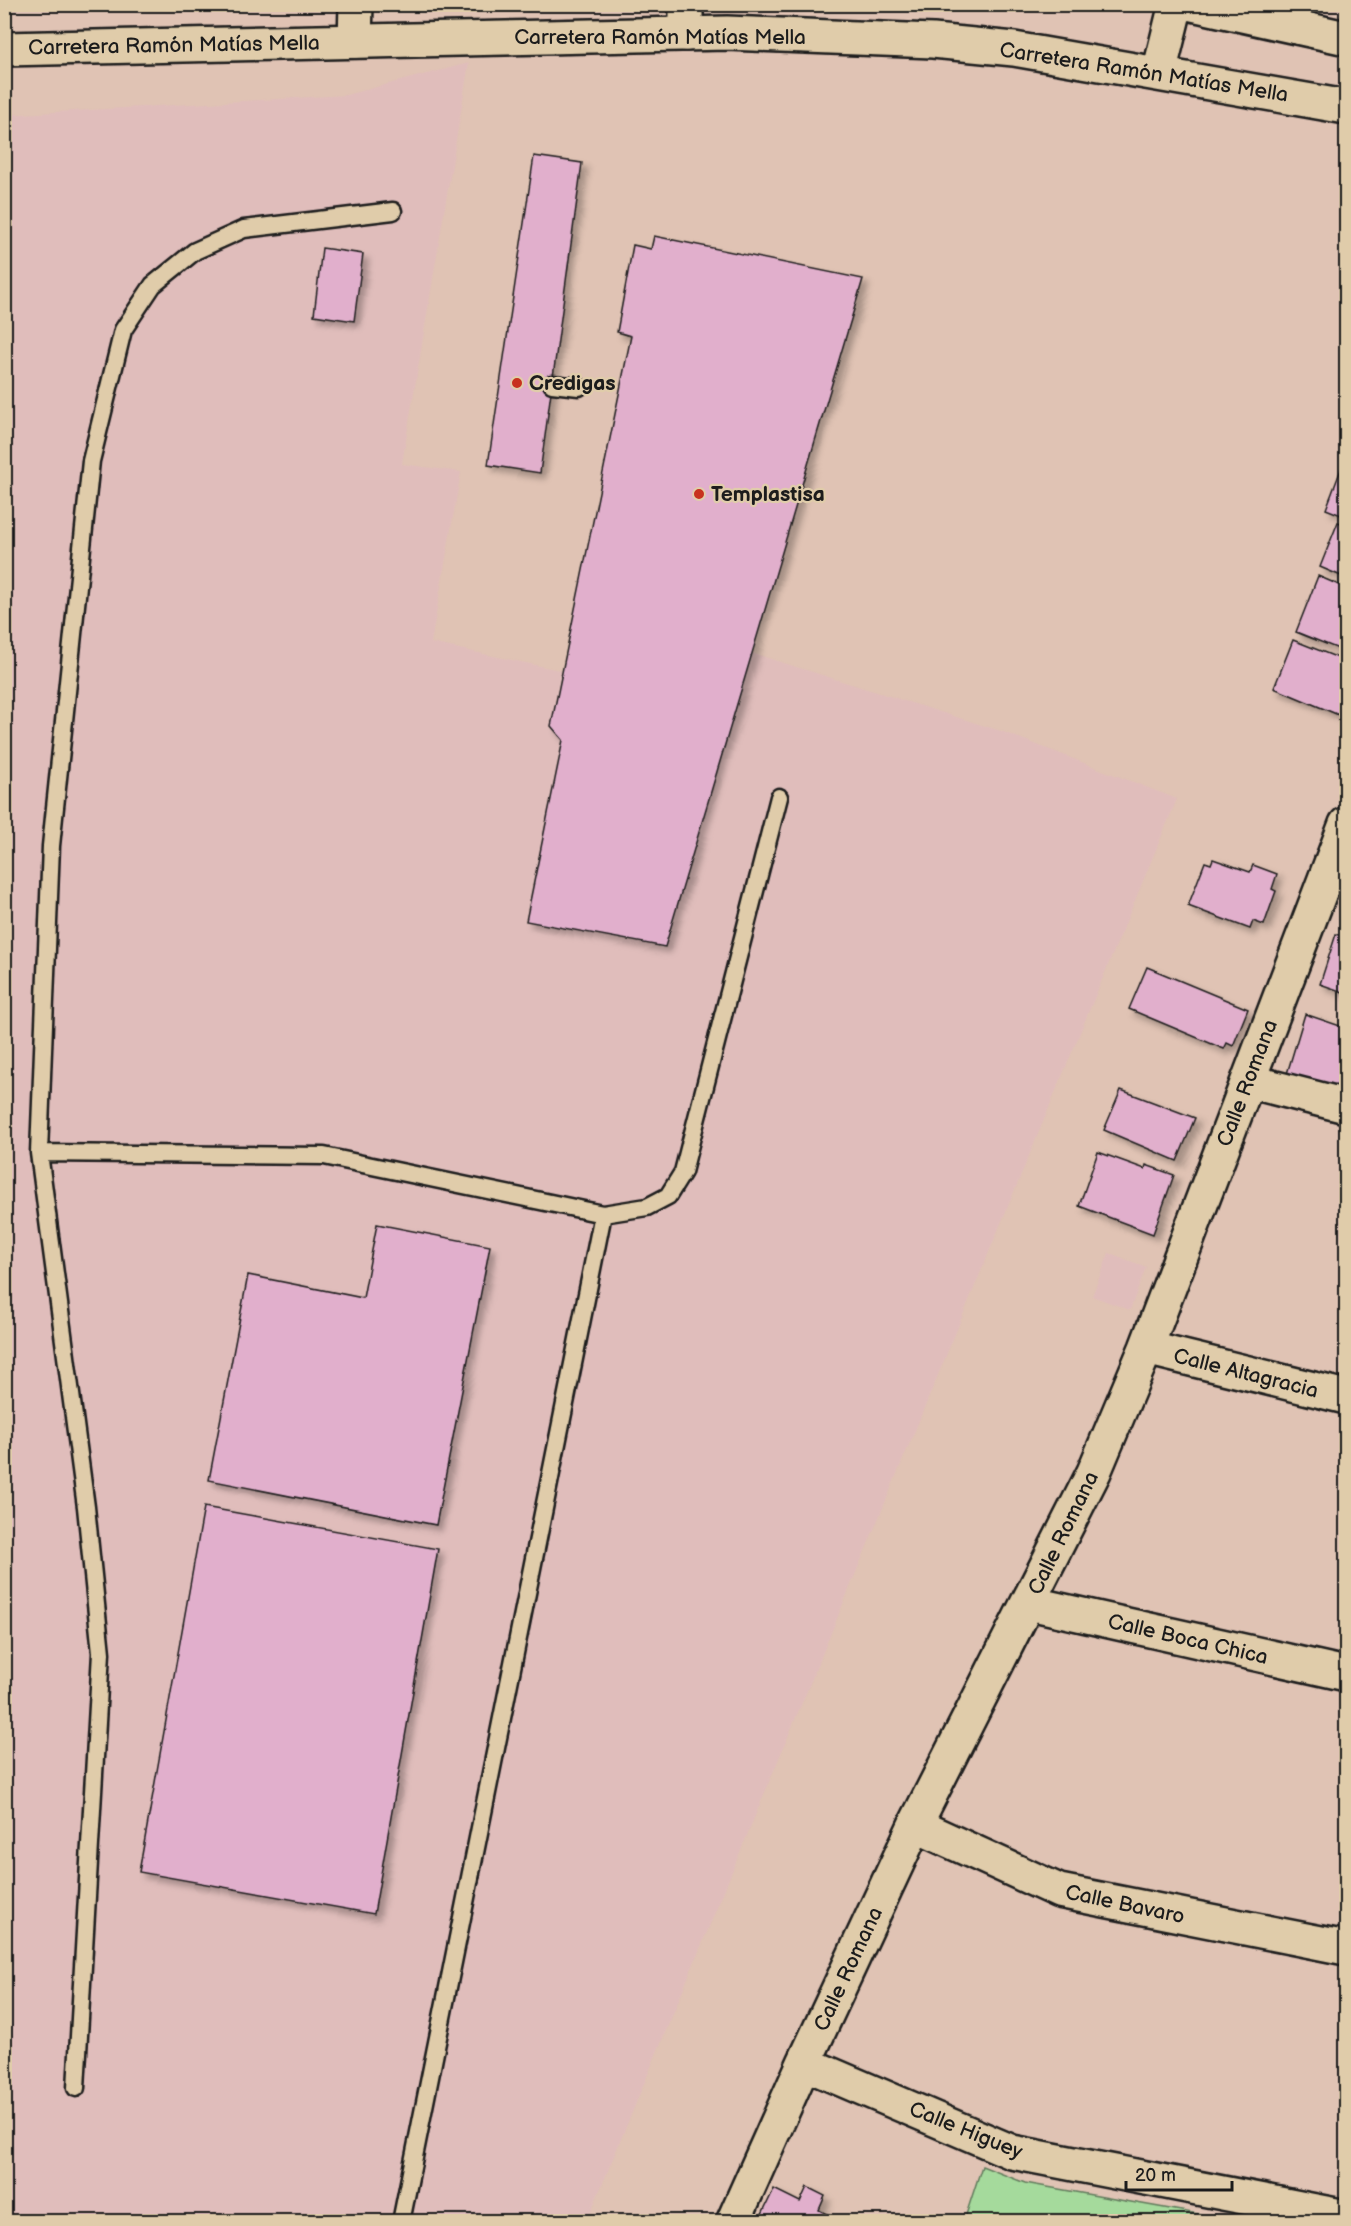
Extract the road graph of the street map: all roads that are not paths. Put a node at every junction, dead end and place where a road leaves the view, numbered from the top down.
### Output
1 (356, 4) edge
2 (1176, 4) edge
3 (1192, 4) edge
4 (686, 19) edge
5 (1347, 38) edge
6 (355, 41) junction
7 (4, 49) edge
8 (1159, 73) junction
9 (1347, 107) edge
10 (393, 211) dead end
11 (552, 384) dead end
12 (579, 387) dead end
13 (779, 797) dead end
14 (1345, 830) edge
15 (1248, 1081) junction
16 (1347, 1106) edge
17 (39, 1153) junction
18 (603, 1214) junction
19 (1146, 1348) junction
20 (1347, 1397) edge
21 (1029, 1603) junction
22 (1347, 1674) edge
23 (915, 1825) junction
24 (1347, 1948) edge
25 (804, 2063) junction
26 (76, 2088) dead end
27 (1300, 2216) edge
28 (1347, 2217) edge
29 (401, 2222) edge
30 (733, 2222) edge

1 - 6 street
2 - 8 street
3 - 5 street
4 - 6 street, Carretera Ramón Matías Mella
4 - 8 street, Carretera Ramón Matías Mella
6 - 7 street, Carretera Ramón Matías Mella
8 - 9 street, Carretera Ramón Matías Mella
10 - 17 lane
11 - 12 lane
13 - 18 lane
14 - 15 street, Calle Romana
15 - 16 street
15 - 19 street, Calle Romana
17 - 18 lane
17 - 26 lane
18 - 29 lane
19 - 20 street, Calle Altagracia
19 - 21 street, Calle Romana
21 - 22 street, Calle Boca Chica
21 - 23 street, Calle Romana
23 - 24 street, Calle Bavaro
23 - 25 street, Calle Romana
25 - 27 street, Calle Higuey
25 - 30 street, Calle Romana
27 - 28 street, Calle Higuey

